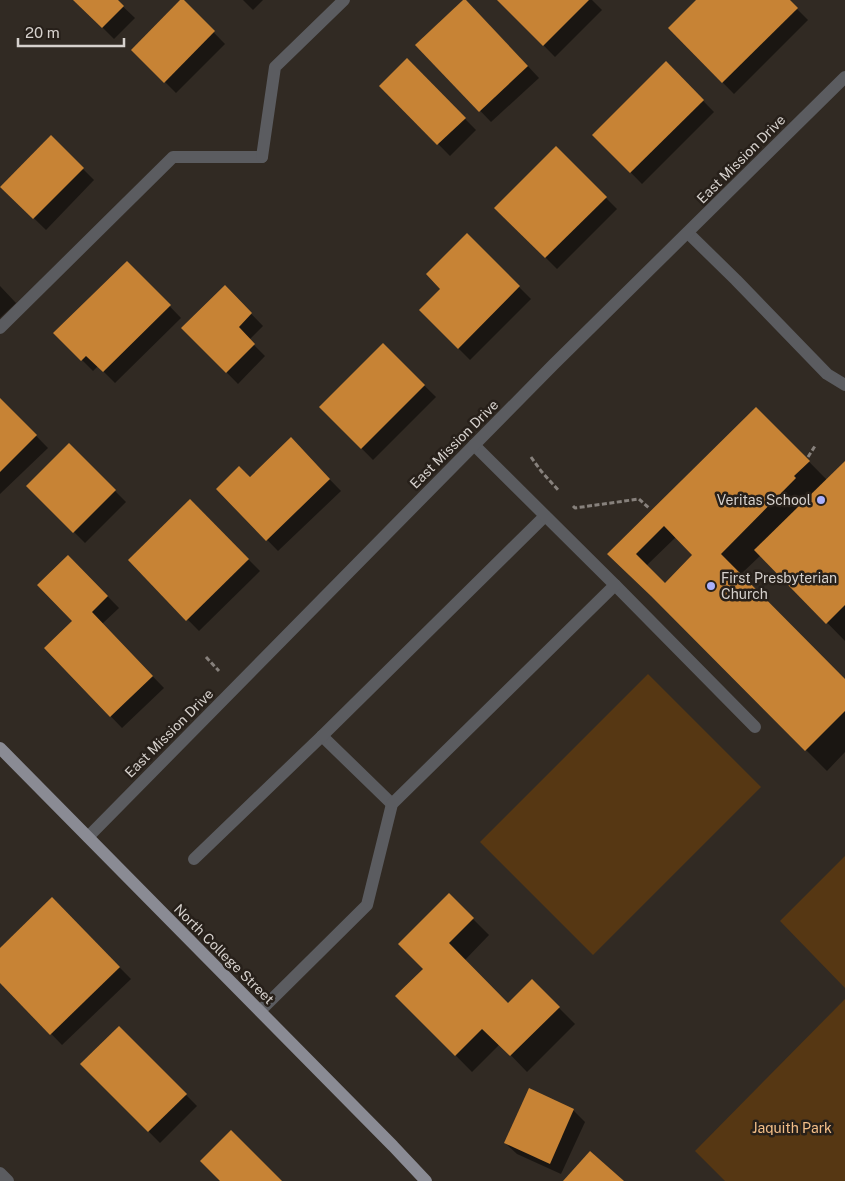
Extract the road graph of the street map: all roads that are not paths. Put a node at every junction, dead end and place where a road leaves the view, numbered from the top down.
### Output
1 (344, 0) edge
2 (845, 77) edge
3 (688, 233) junction
4 (0, 328) edge
5 (845, 385) edge
6 (474, 445) junction
7 (545, 516) junction
8 (615, 586) junction
9 (755, 727) dead end
10 (322, 736) junction
11 (0, 748) edge
12 (392, 804) junction
13 (88, 836) junction
14 (194, 859) dead end
15 (260, 1012) junction
16 (0, 1173) edge
17 (8, 1181) edge
18 (426, 1181) edge

1 - 4 street
2 - 3 street, East Mission Drive
3 - 5 street
3 - 6 street, East Mission Drive
6 - 7 street
6 - 13 street, East Mission Drive
7 - 8 street
7 - 10 street
8 - 9 street
8 - 12 street
10 - 12 street
10 - 14 street
11 - 13 main road, North College Street
12 - 15 street
13 - 15 main road, North College Street
15 - 18 main road, North College Street
16 - 17 street

